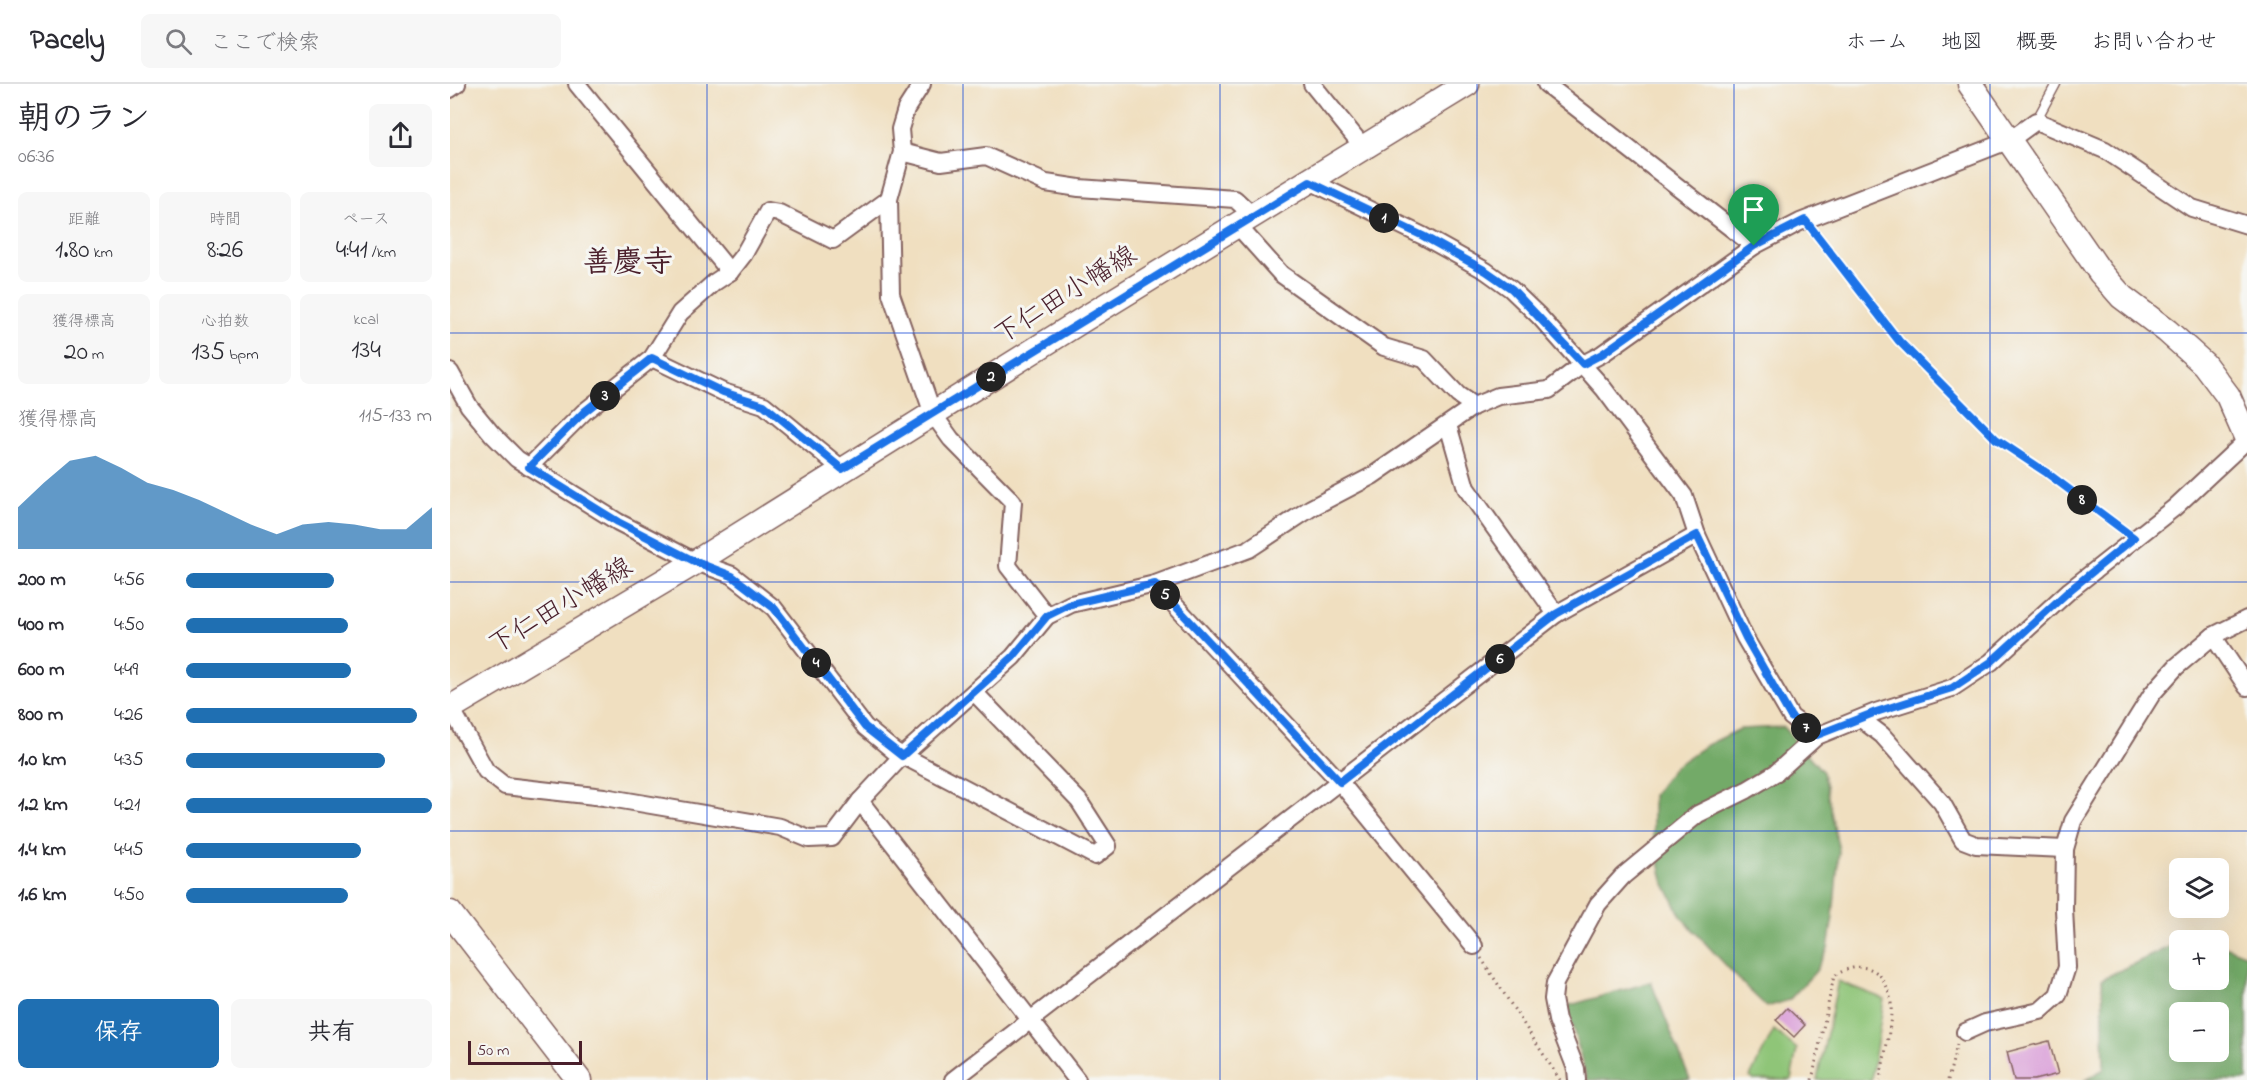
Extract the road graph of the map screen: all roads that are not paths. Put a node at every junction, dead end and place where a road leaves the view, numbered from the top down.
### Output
1 (457, 84) edge
2 (576, 84) edge
3 (922, 84) edge
4 (1312, 84) edge
5 (1467, 84) edge
6 (1546, 84) edge
7 (1970, 84) edge
8 (2056, 84) edge
9 (450, 89) edge
10 (2036, 121) junction
11 (2010, 140) junction
12 (1364, 148) junction
13 (902, 152) junction
14 (1310, 182) junction
15 (889, 199) junction
16 (1246, 221) junction
17 (2247, 225) edge
18 (1754, 246) junction
19 (730, 272) junction
20 (652, 358) junction
21 (1583, 364) junction
22 (450, 372) edge
23 (1474, 406) junction
24 (933, 414) junction
25 (1448, 425) junction
26 (2247, 439) edge
27 (529, 467) junction
28 (842, 469) junction
29 (1697, 535) junction
30 (696, 562) junction
31 (1155, 584) junction
32 (1556, 614) junction
33 (1047, 616) junction
34 (2247, 619) edge
35 (2213, 636) junction
36 (2247, 687) edge
37 (975, 692) junction
38 (450, 707) edge
39 (1862, 718) junction
40 (1817, 735) junction
41 (902, 756) junction
42 (1340, 782) junction
43 (860, 801) junction
44 (2065, 849) junction
45 (450, 913) edge
46 (1474, 946) road end
47 (1030, 1020) junction
48 (1965, 1032) road end
49 (575, 1078) edge
50 (953, 1080) edge
51 (1077, 1080) edge
52 (1577, 1080) edge

1 - 9 street
2 - 19 street
3 - 13 street
4 - 12 street
5 - 12 main road, 下仁田小幡線
6 - 18 street
7 - 11 main road
8 - 10 lane
10 - 11 street
10 - 17 street
11 - 18 street
11 - 26 main road
12 - 14 main road, 下仁田小幡線
13 - 15 street
13 - 16 street
14 - 16 main road, 下仁田小幡線
14 - 21 street
15 - 19 street
15 - 24 street
16 - 23 street
16 - 24 main road, 下仁田小幡線
18 - 21 street
19 - 20 street
20 - 27 street
20 - 28 street
21 - 23 street
21 - 29 street
22 - 27 street
23 - 25 street
24 - 28 main road, 下仁田小幡線
24 - 33 street
25 - 31 street
25 - 32 street
26 - 39 street
27 - 30 street
28 - 30 main road, 下仁田小幡線
29 - 32 street
29 - 40 street
30 - 38 main road, 下仁田小幡線
30 - 41 street
31 - 33 street
31 - 42 street
32 - 42 street
33 - 37 street
34 - 35 street
35 - 36 street
35 - 44 street
37 - 41 street
37 - 41 street
38 - 43 street
39 - 40 street
39 - 44 street
40 - 52 street
41 - 43 street
42 - 46 street
42 - 47 street
43 - 47 street
44 - 48 street
45 - 49 main road
47 - 50 street
47 - 51 street

